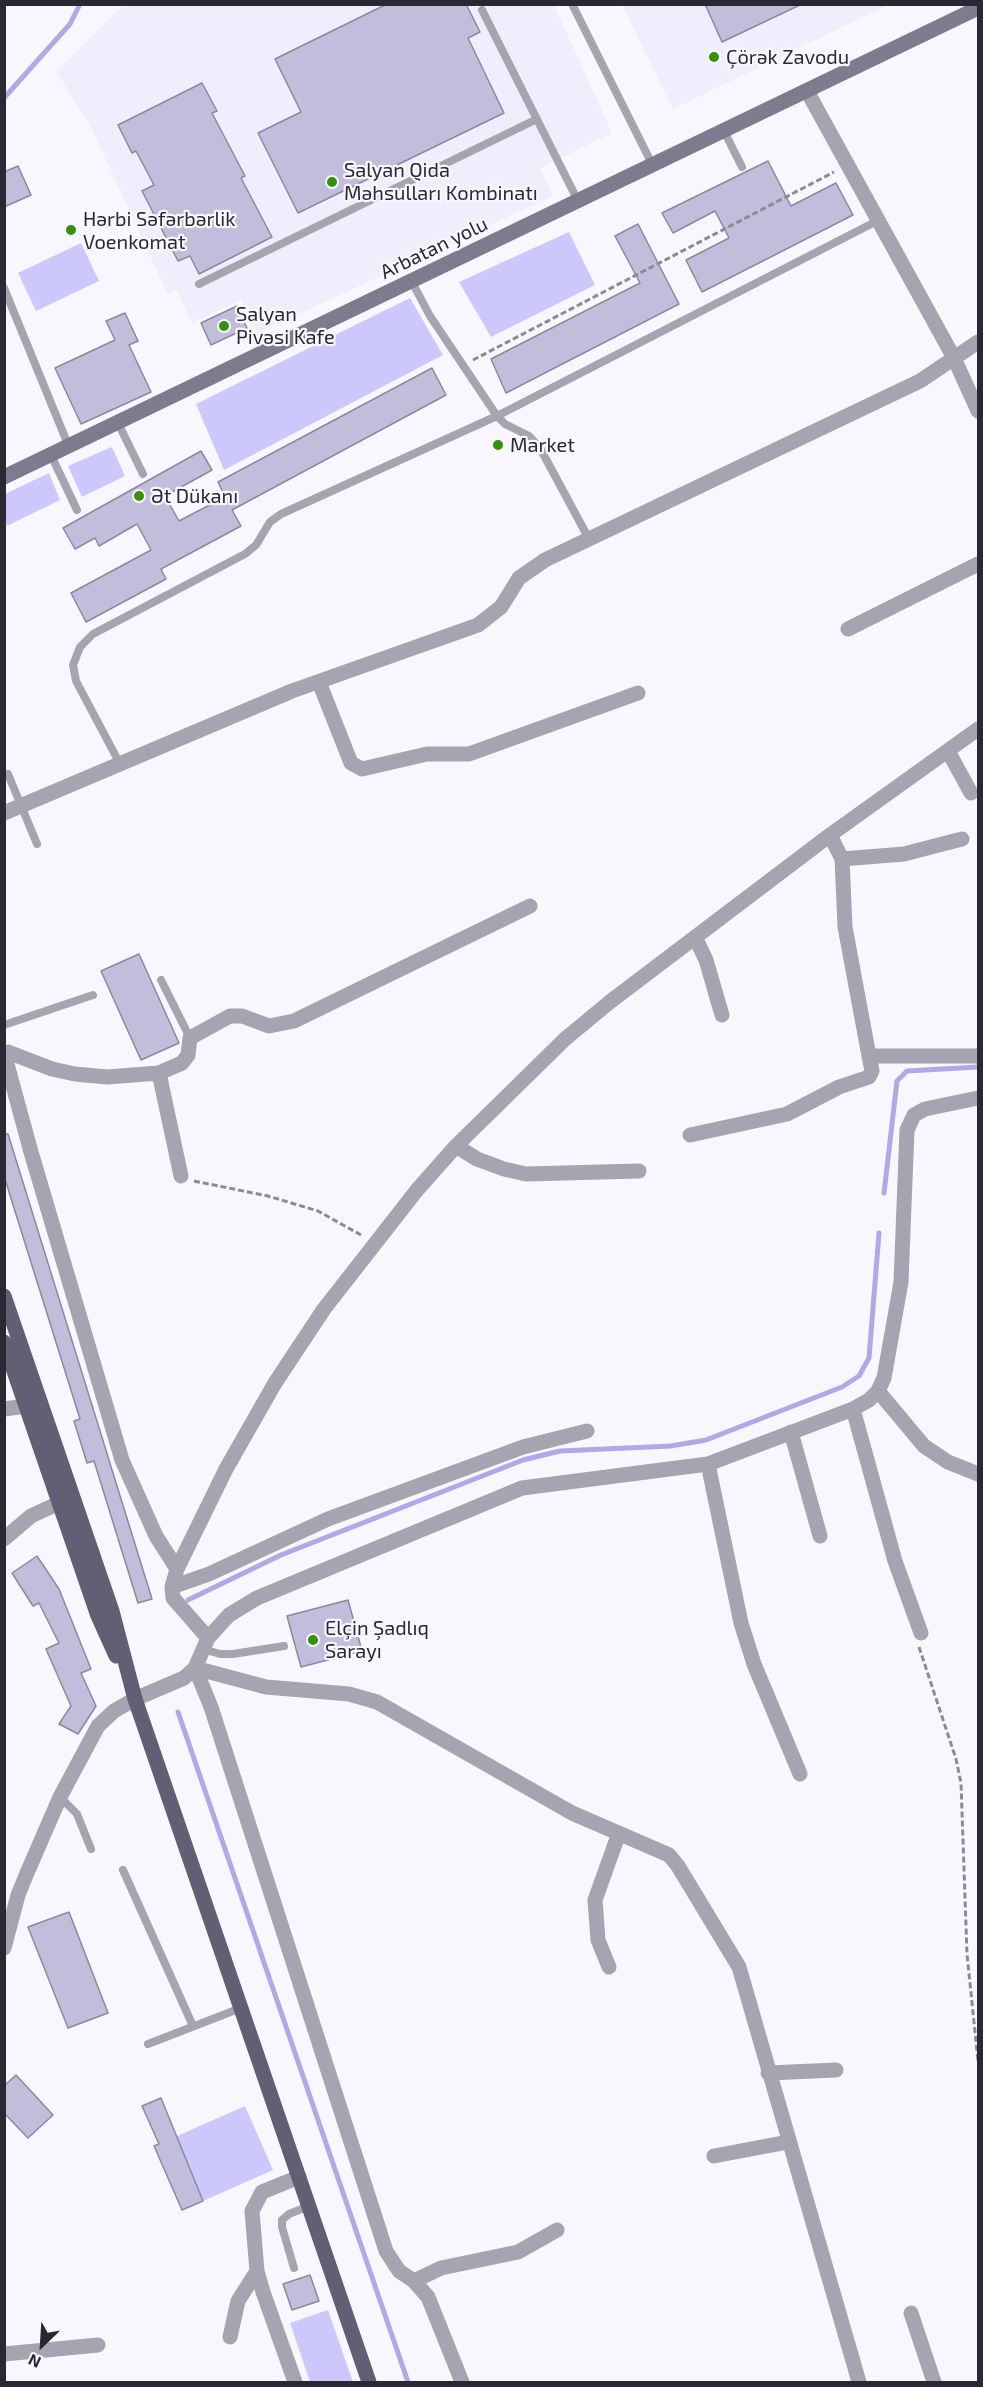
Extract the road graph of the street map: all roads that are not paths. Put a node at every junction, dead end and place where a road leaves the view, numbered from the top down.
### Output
1 (572, 4) edge
2 (978, 8) edge
3 (482, 10) dead end
4 (807, 91) junction
5 (537, 119) junction
6 (724, 132) junction
7 (653, 166) junction
8 (742, 168) dead end
9 (579, 202) junction
10 (877, 221) junction
11 (412, 282) junction
12 (199, 284) dead end
13 (4, 288) edge
14 (978, 342) edge
15 (954, 358) junction
16 (978, 411) edge
17 (497, 416) junction
18 (118, 423) junction
19 (69, 447) junction
20 (51, 455) junction
21 (144, 474) dead end
22 (4, 477) edge
23 (76, 510) dead end
24 (589, 539) junction
25 (978, 564) edge
26 (848, 629) dead end
27 (319, 682) junction
28 (638, 693) dead end
29 (978, 729) edge
30 (948, 751) junction
31 (120, 764) junction
32 (8, 774) dead end
33 (971, 793) dead end
34 (22, 806) junction
35 (4, 813) edge
36 (830, 835) junction
37 (962, 839) dead end
38 (37, 844) dead end
39 (842, 859) junction
40 (530, 906) dead end
41 (695, 937) junction
42 (160, 980) dead end
43 (93, 995) dead end
44 (722, 1015) dead end
45 (4, 1025) edge
46 (190, 1038) junction
47 (6, 1049) edge
48 (869, 1056) junction
49 (978, 1056) edge
50 (159, 1072) junction
51 (978, 1098) edge
52 (690, 1136) dead end
53 (456, 1146) junction
54 (639, 1171) dead end
55 (181, 1176) road end
56 (4, 1296) edge
57 (4, 1342) edge
58 (878, 1391) junction
59 (26, 1406) junction
60 (4, 1409) edge
61 (853, 1409) junction
62 (587, 1431) dead end
63 (791, 1432) junction
64 (708, 1464) junction
65 (978, 1474) edge
66 (59, 1503) junction
67 (820, 1536) dead end
68 (4, 1539) edge
69 (177, 1569) junction
70 (171, 1587) junction
71 (921, 1633) road end
72 (205, 1643) junction
73 (285, 1646) dead end
74 (195, 1668) junction
75 (135, 1699) junction
76 (800, 1774) dead end
77 (60, 1797) junction
78 (619, 1833) junction
79 (91, 1849) dead end
80 (123, 1870) dead end
81 (11, 1892) edge
82 (4, 1948) edge
83 (609, 1967) dead end
84 (241, 2008) junction
85 (192, 2026) junction
86 (148, 2044) dead end
87 (836, 2070) dead end
88 (768, 2073) junction
89 (788, 2142) junction
90 (714, 2156) dead end
91 (299, 2177) junction
92 (309, 2206) junction
93 (557, 2230) dead end
94 (294, 2268) dead end
95 (257, 2271) junction
96 (414, 2281) junction
97 (911, 2313) dead end
98 (230, 2337) dead end
99 (98, 2346) dead end
100 (4, 2354) edge
101 (295, 2382) edge
102 (369, 2382) edge
103 (462, 2382) edge
104 (859, 2382) edge
105 (934, 2382) edge

1 - 7 lane
2 - 4 main road, Arbatan yolu
3 - 5 lane
4 - 6 main road, Arbatan yolu
4 - 10 street
5 - 9 lane
5 - 12 lane
6 - 7 main road, Arbatan yolu
6 - 8 lane
7 - 9 main road, Arbatan yolu
9 - 11 main road, Arbatan yolu
10 - 15 street
10 - 17 lane
11 - 17 lane
11 - 18 main road, Arbatan yolu
13 - 19 lane
14 - 15 street
15 - 16 street
15 - 24 street
17 - 24 lane
17 - 31 lane
18 - 19 main road, Arbatan yolu
18 - 21 lane
19 - 20 main road, Arbatan yolu
20 - 22 main road, Arbatan yolu
20 - 23 lane
24 - 27 street
25 - 26 street
27 - 28 street
27 - 31 street
29 - 30 street
30 - 33 street
30 - 36 street
31 - 34 street
32 - 34 lane
34 - 35 street
34 - 38 lane
36 - 39 street
36 - 41 street
37 - 39 street
39 - 48 street
40 - 46 street
41 - 44 street
41 - 53 street
42 - 46 lane
43 - 45 lane
46 - 50 street
47 - 50 street
47 - 69 street
48 - 49 street
48 - 52 street
50 - 55 street
51 - 58 street
53 - 54 street
53 - 69 street
56 - 75 main road
57 - 59 main road
58 - 61 street
58 - 65 street
59 - 60 street
59 - 66 main road
61 - 63 street
61 - 71 street
62 - 70 street
63 - 64 street
63 - 67 street
64 - 72 street
64 - 76 street
66 - 68 street
66 - 75 main road
69 - 70 street
70 - 72 street
72 - 73 lane
72 - 74 street
74 - 75 street
74 - 78 street
74 - 96 street
75 - 77 street
75 - 84 main road
77 - 79 lane
77 - 81 street
78 - 83 street
78 - 88 street
80 - 85 lane
81 - 82 street
84 - 85 lane
84 - 91 main road
85 - 86 lane
87 - 88 street
88 - 89 street
89 - 90 street
89 - 104 street
91 - 92 main road
91 - 95 street
92 - 94 lane
92 - 102 main road
93 - 96 street
95 - 98 street
95 - 101 street
96 - 103 street
97 - 105 street
99 - 100 street

